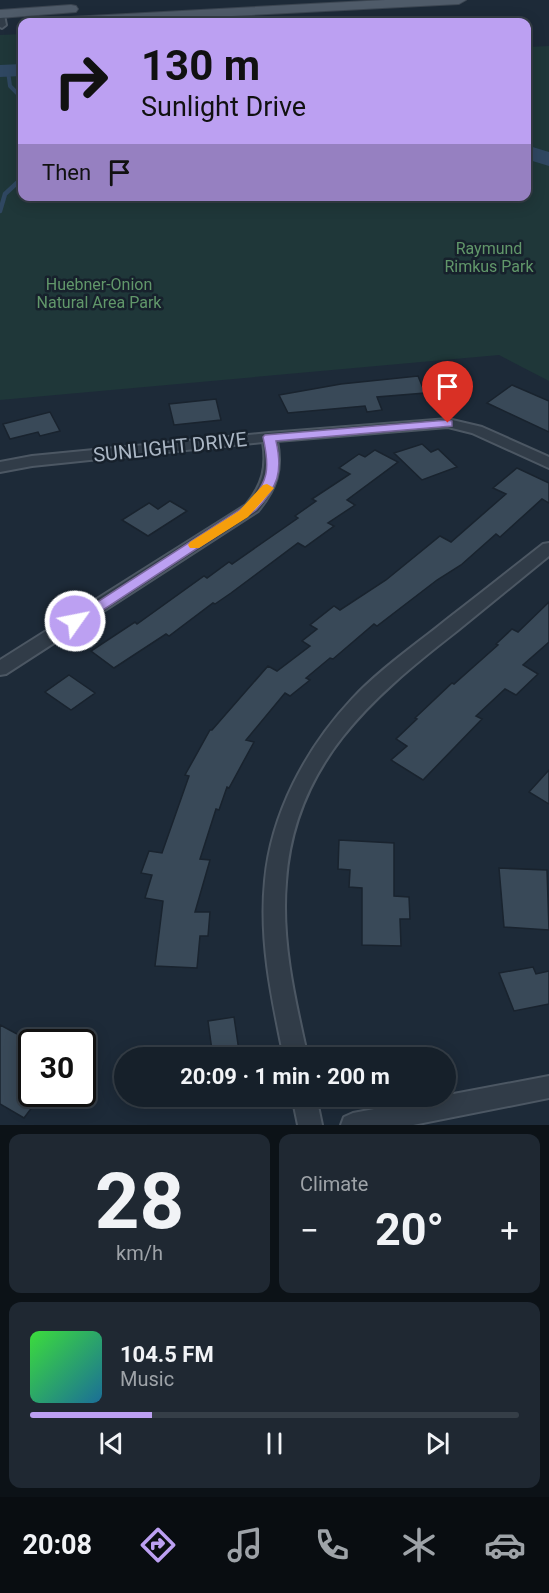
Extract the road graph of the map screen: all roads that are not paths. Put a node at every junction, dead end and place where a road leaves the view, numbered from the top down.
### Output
1 (224, 0) edge
2 (459, 0) edge
3 (18, 18) edge
4 (23, 18) edge
5 (126, 18) edge
6 (1, 20) edge
7 (18, 23) edge
8 (269, 437) junction
9 (549, 463) edge
10 (0, 467) edge
11 (549, 548) edge
12 (0, 669) edge
13 (294, 1047) edge
14 (549, 1087) edge
15 (306, 1107) edge
16 (310, 1125) edge
17 (353, 1125) edge

1 - 4 main road
2 - 5 main road
3 - 6 main road
6 - 7 main road
8 - 9 street, SUNLIGHT DRIVE
8 - 10 street, SUNLIGHT DRIVE
8 - 12 street
11 - 13 street
14 - 17 street
15 - 16 street

